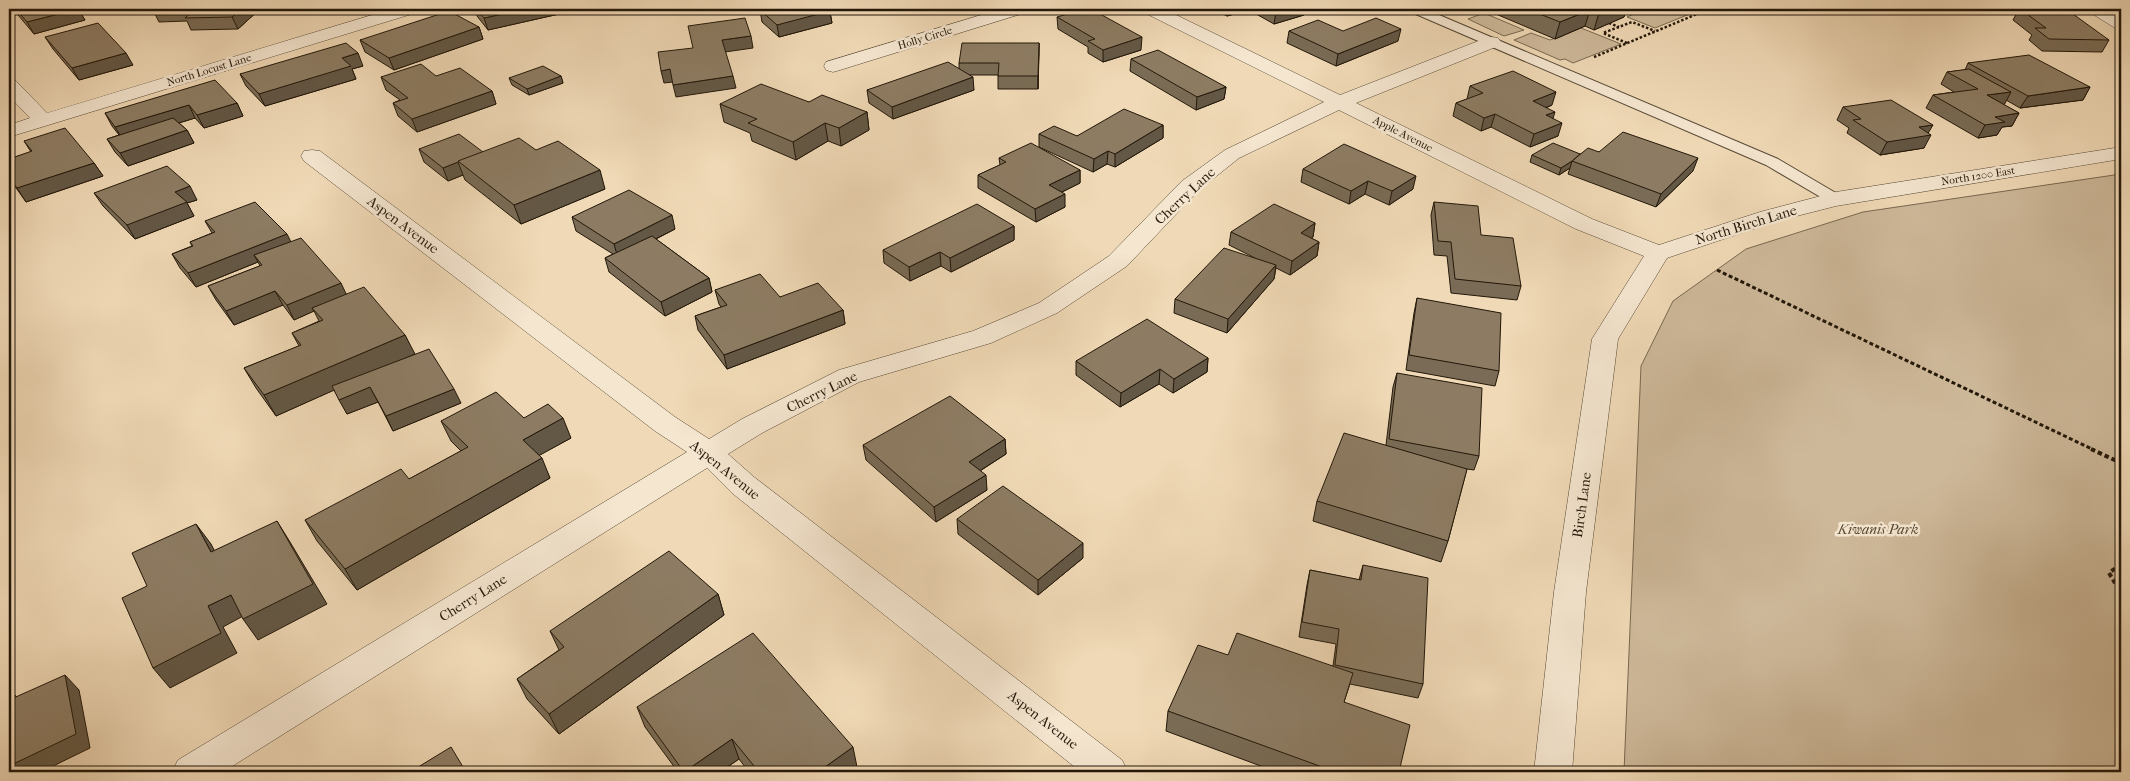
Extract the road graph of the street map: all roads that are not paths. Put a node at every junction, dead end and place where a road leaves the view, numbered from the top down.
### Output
1 (409, 9) edge
2 (1018, 9) edge
3 (1151, 9) edge
4 (1415, 9) edge
5 (2097, 9) edge
6 (2121, 24) edge
7 (1492, 42) junction
8 (833, 66) dead end
9 (9, 85) edge
10 (1340, 102) junction
11 (43, 120) junction
12 (9, 131) edge
13 (2121, 153) edge
14 (312, 156) dead end
15 (1835, 199) junction
16 (1658, 252) junction
17 (708, 452) junction
18 (191, 772) edge
19 (1109, 772) edge
20 (1553, 772) edge

1 - 11 street, North Locust Lane
2 - 8 street, Holly Circle
3 - 10 street, Apple Avenue
4 - 7 lane
5 - 6 street
7 - 10 street, Cherry Lane
7 - 15 lane
9 - 11 street
10 - 16 street, Apple Avenue
10 - 17 street, Cherry Lane
11 - 12 street, North Locust Lane
13 - 15 street, North 1200 East
14 - 17 street, Aspen Avenue
15 - 16 street, North Birch Lane
16 - 20 street, Birch Lane
17 - 18 street, Cherry Lane
17 - 19 street, Aspen Avenue

